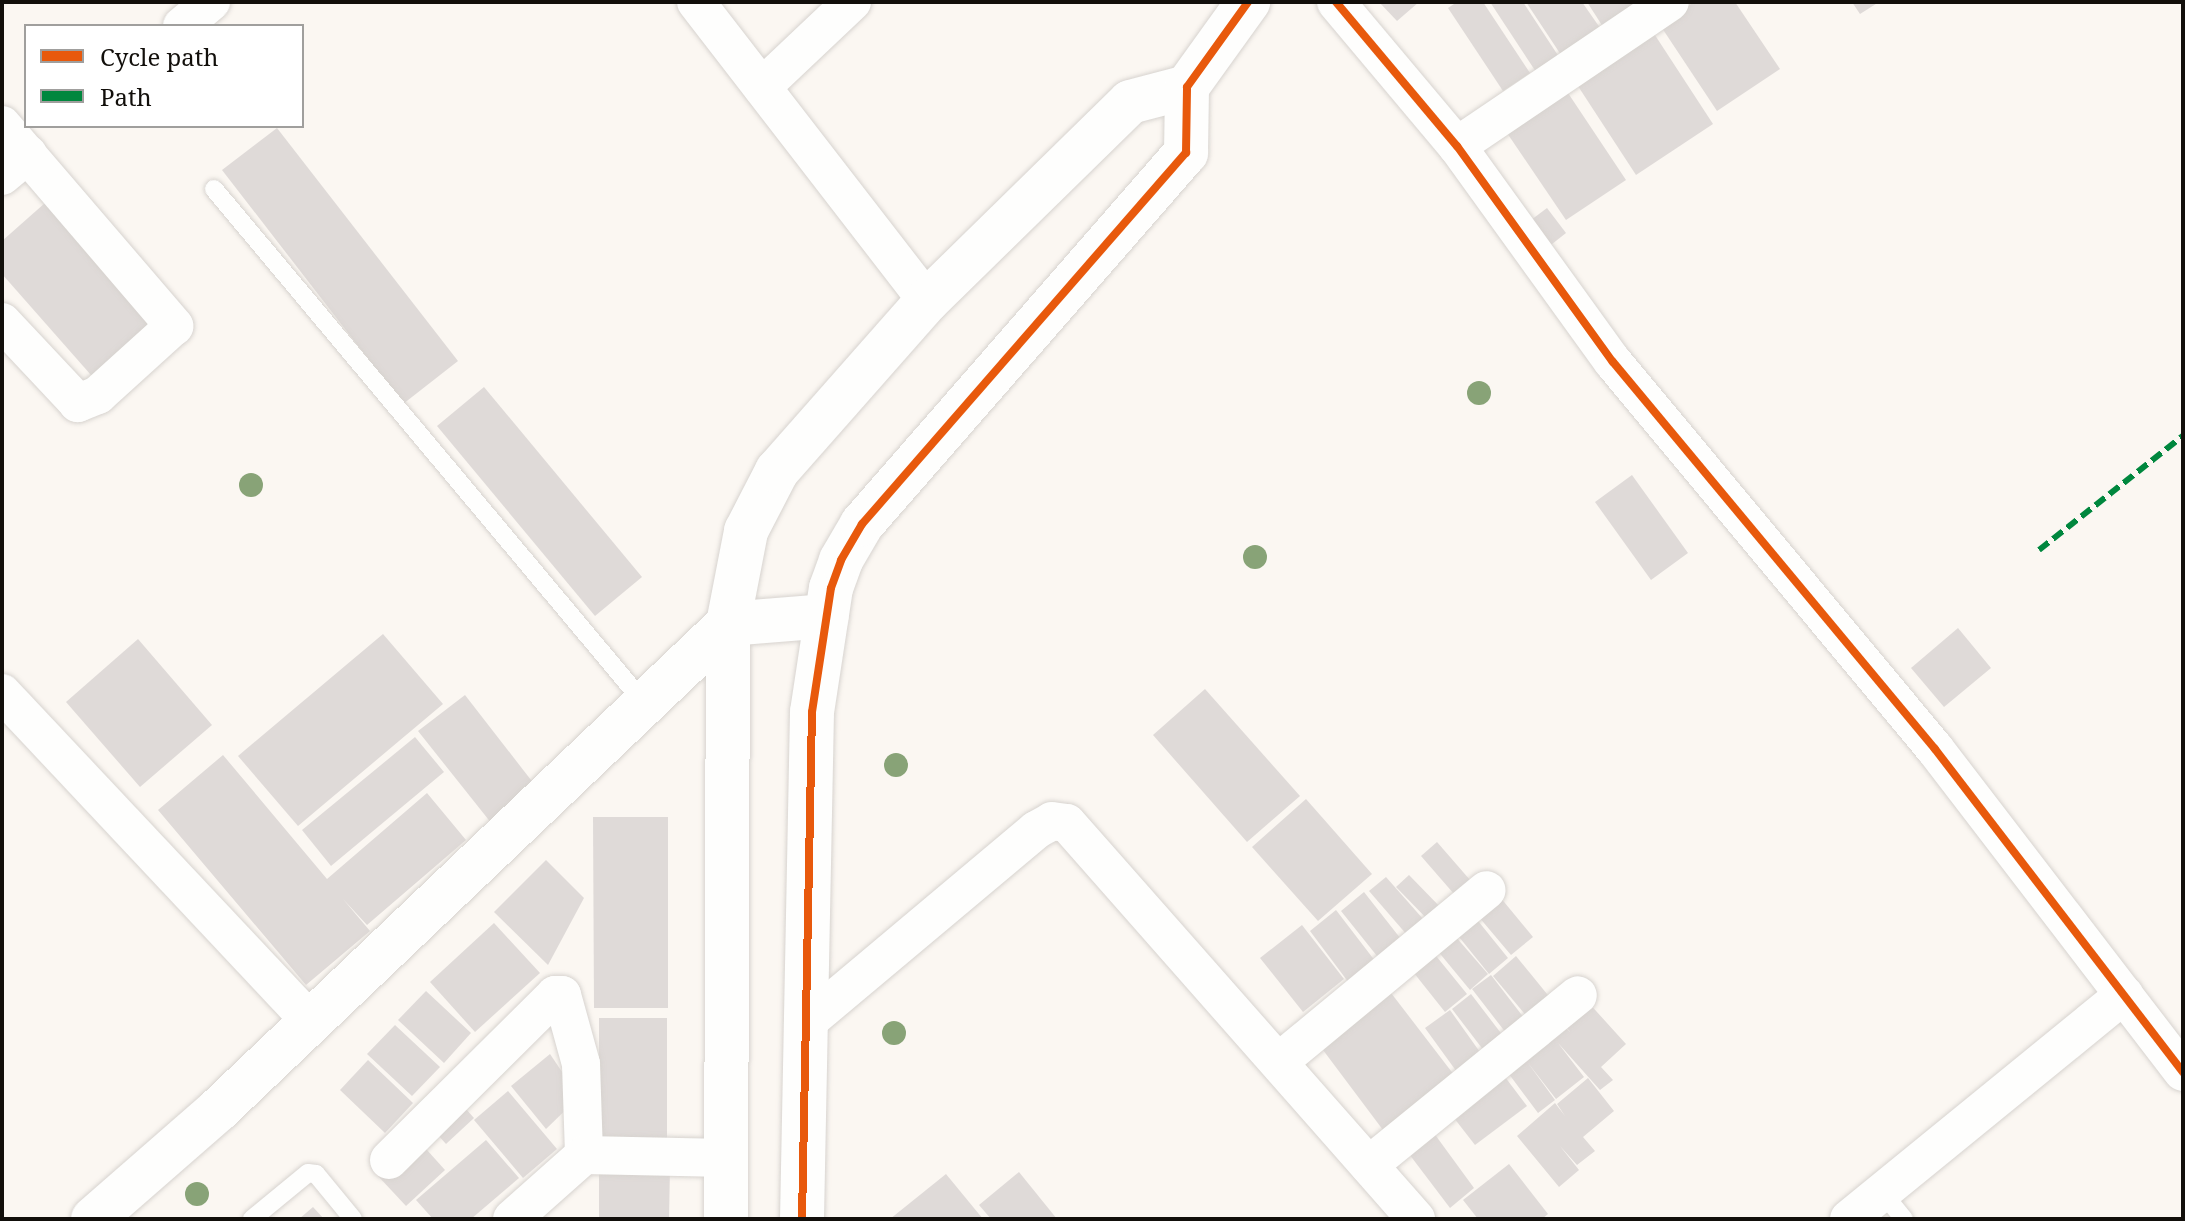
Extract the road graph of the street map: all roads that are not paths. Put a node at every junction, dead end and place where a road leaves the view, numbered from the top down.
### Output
1 (211, 2) edge
2 (696, 2) edge
3 (852, 2) edge
4 (1248, 2) edge
5 (1336, 2) edge
6 (1670, 2) edge
7 (184, 24) edge
8 (762, 87) junction
9 (1187, 87) junction
10 (2, 125) edge
11 (1457, 146) junction
12 (15, 165) edge
13 (214, 189) dead end
14 (927, 301) junction
15 (2, 322) edge
16 (827, 616) junction
17 (728, 624) junction
18 (2, 693) edge
19 (645, 704) junction
20 (1487, 890) dead end
21 (1578, 995) dead end
22 (2124, 995) junction
23 (311, 1022) junction
24 (805, 1024) junction
25 (1280, 1061) junction
26 (2183, 1072) edge
27 (584, 1155) junction
28 (727, 1158) junction
29 (389, 1160) dead end
30 (1369, 1165) junction
31 (1893, 1206) edge
32 (93, 1219) edge
33 (252, 1219) edge
34 (353, 1219) edge
35 (512, 1219) edge
36 (726, 1219) edge
37 (802, 1219) edge
38 (1416, 1219) edge
39 (1849, 1219) edge

1 - 7 street
2 - 8 street
3 - 8 street
4 - 9 street
5 - 11 street
6 - 11 street
8 - 14 street
9 - 14 street
9 - 16 street
10 - 12 street
11 - 22 street
12 - 15 street
13 - 19 lane
14 - 17 street
16 - 17 street
16 - 24 street
17 - 19 street
17 - 28 street
18 - 23 street
19 - 23 street
20 - 25 street
21 - 30 street
22 - 26 street
22 - 31 street
23 - 32 street
24 - 25 street
24 - 37 street
25 - 30 street
27 - 28 street
27 - 29 street
27 - 35 street
28 - 36 street
30 - 38 street
31 - 39 street
33 - 34 lane

